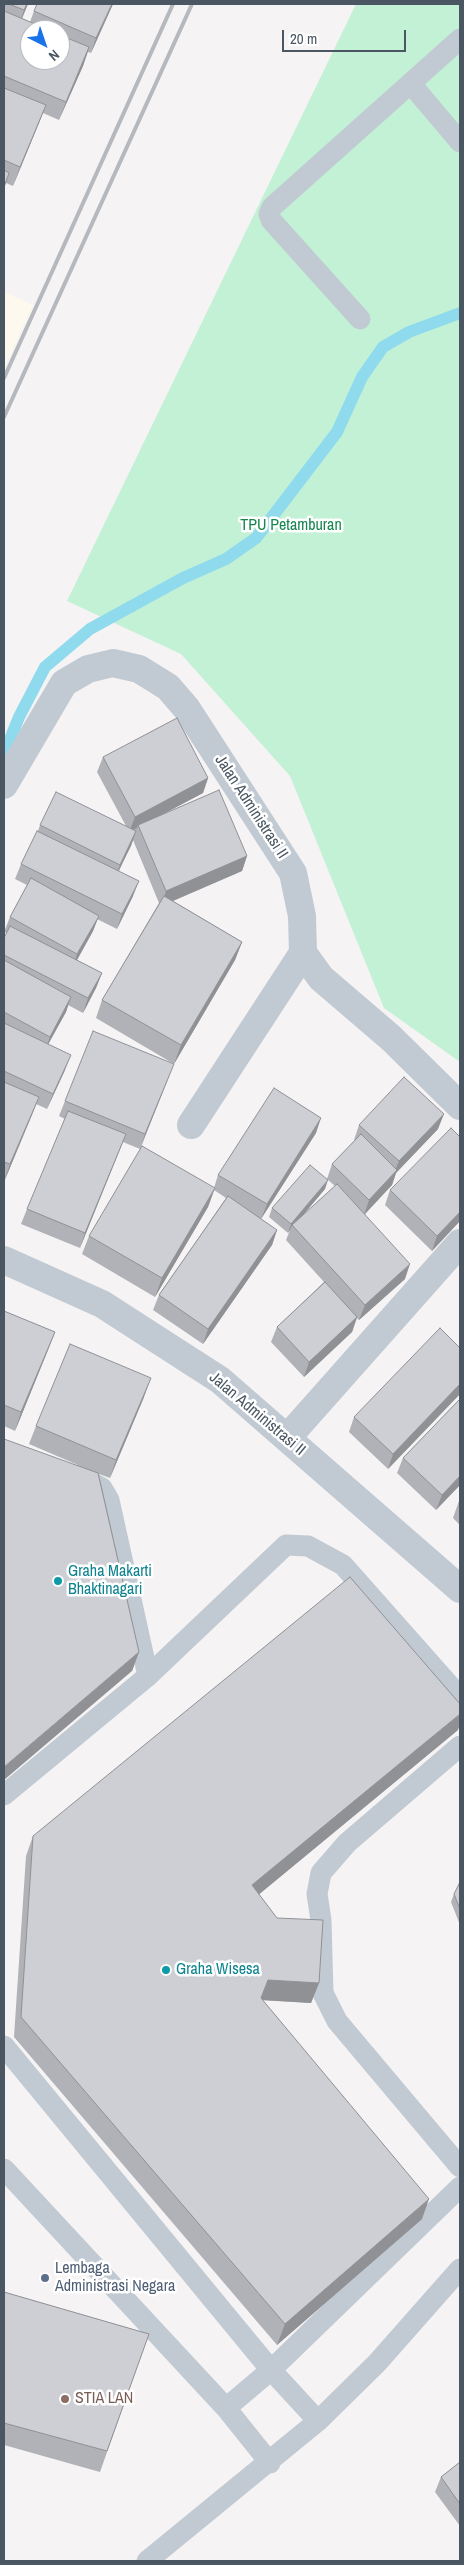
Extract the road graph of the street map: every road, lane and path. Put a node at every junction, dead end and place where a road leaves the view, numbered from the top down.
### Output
1 (460, 39) edge
2 (411, 84) junction
3 (460, 142) edge
4 (360, 320) dead end
5 (4, 785) edge
6 (303, 953) junction
7 (460, 1106) edge
8 (191, 1125) dead end
9 (460, 1243) edge
10 (4, 1260) edge
11 (287, 1438) junction
12 (58, 1468) edge
13 (460, 1589) edge
14 (148, 1676) junction
15 (460, 1697) edge
16 (460, 1746) edge
17 (4, 1795) edge
18 (4, 2046) edge
19 (460, 2166) edge
20 (4, 2168) edge
21 (460, 2188) edge
22 (460, 2269) edge
23 (271, 2370) junction
24 (226, 2408) junction
25 (318, 2421) junction
26 (270, 2463) junction
27 (147, 2561) edge

1 - 2 lane
2 - 3 lane
2 - 4 lane
5 - 6 street, Jalan Administrasi II
6 - 7 street
6 - 8 street
9 - 11 street
10 - 11 street, Jalan Administrasi II
11 - 13 street, Jalan Administrasi II
12 - 14 lane
14 - 15 lane
14 - 17 lane
16 - 19 lane
18 - 23 lane
20 - 24 lane
21 - 23 lane
22 - 25 lane
23 - 24 lane
23 - 25 lane
24 - 26 lane
25 - 26 lane
26 - 27 lane

